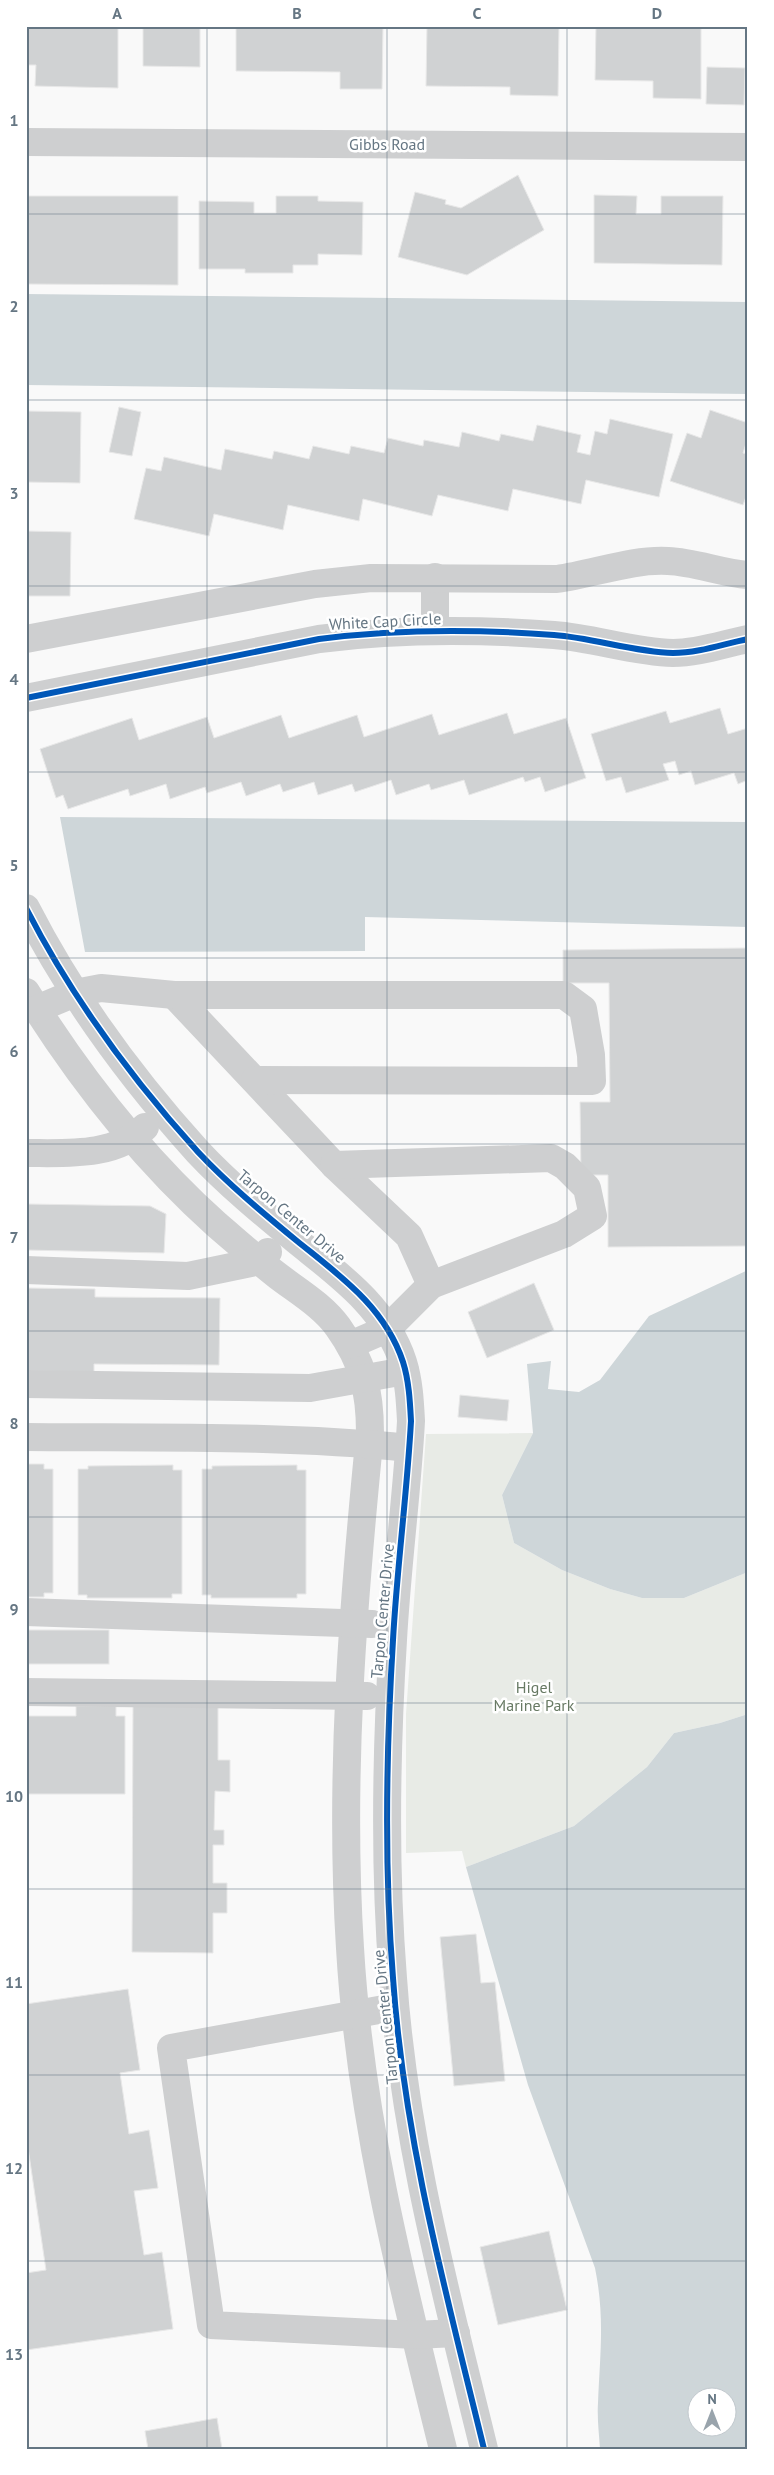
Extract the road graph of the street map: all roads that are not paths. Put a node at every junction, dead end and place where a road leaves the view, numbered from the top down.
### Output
1 (26, 142) edge
2 (748, 147) edge
3 (748, 575) edge
4 (434, 577) junction
5 (434, 631) junction
6 (26, 639) edge
7 (748, 639) edge
8 (26, 698) edge
9 (26, 908) edge
10 (75, 993) junction
11 (174, 995) junction
12 (32, 1000) edge
13 (255, 1080) junction
14 (161, 1111) junction
15 (133, 1139) junction
16 (26, 1153) edge
17 (334, 1165) junction
18 (286, 1232) junction
19 (260, 1261) junction
20 (26, 1270) edge
21 (431, 1285) junction
22 (387, 1330) junction
23 (350, 1345) junction
24 (404, 1371) junction
25 (365, 1380) junction
26 (26, 1384) edge
27 (26, 1437) edge
28 (369, 1444) junction
29 (409, 1448) junction
30 (26, 1612) edge
31 (355, 1622) junction
32 (394, 1625) junction
33 (26, 1692) edge
34 (350, 1694) junction
35 (390, 1698) junction
36 (396, 2007) junction
37 (356, 2013) junction
38 (456, 2333) junction
39 (415, 2335) junction
40 (443, 2449) edge
41 (484, 2449) edge

1 - 2 street, Gibbs Road
3 - 4 street
4 - 5 street
4 - 6 street
5 - 7 street, White Cap Circle
5 - 8 street, White Cap Circle
9 - 10 street, Tarpon Center Drive
10 - 11 street
10 - 12 street
10 - 14 street, Tarpon Center Drive
11 - 13 street
11 - 13 street
12 - 15 street, Tarpon Center Drive
13 - 17 street
14 - 15 street
14 - 18 street, Tarpon Center Drive
15 - 16 street
15 - 19 street, Tarpon Center Drive
17 - 21 street
17 - 21 street
18 - 19 street
18 - 22 street, Tarpon Center Drive
19 - 20 street
19 - 23 street, Tarpon Center Drive
21 - 22 street
22 - 23 street
22 - 24 street, Tarpon Center Drive
23 - 25 street, Tarpon Center Drive
24 - 25 street
24 - 29 street, Tarpon Center Drive
25 - 26 street
25 - 28 street, Tarpon Center Drive
27 - 28 street
28 - 29 street
28 - 31 street, Tarpon Center Drive
29 - 32 street, Tarpon Center Drive
30 - 31 street
31 - 32 street
31 - 34 street, Tarpon Center Drive
32 - 35 street, Tarpon Center Drive
33 - 34 street
34 - 35 street
34 - 37 street, Tarpon Center Drive
35 - 36 street, Tarpon Center Drive
36 - 37 street
36 - 38 street, Tarpon Center Drive
37 - 39 street, Tarpon Center Drive
37 - 39 street
38 - 39 street
38 - 41 street, Tarpon Center Drive
39 - 40 street, Tarpon Center Drive

